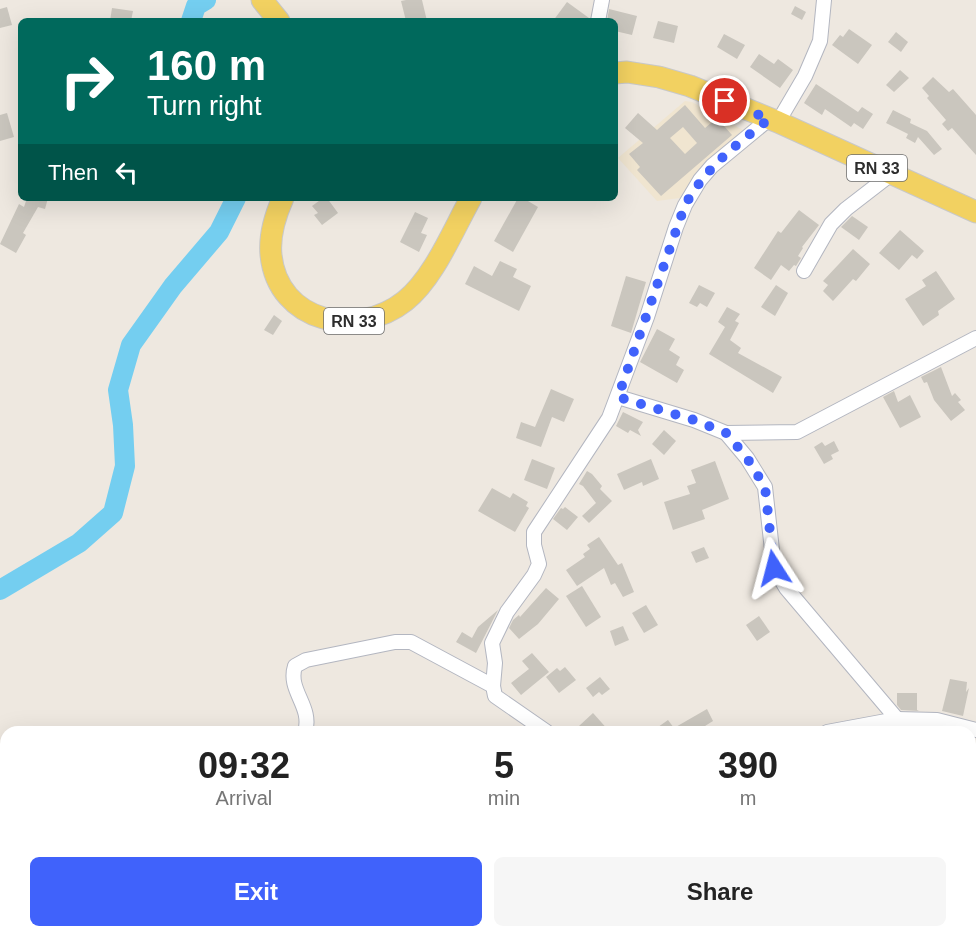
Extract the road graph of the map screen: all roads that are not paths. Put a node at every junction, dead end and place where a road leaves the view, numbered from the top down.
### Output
1 (262, 0) edge
2 (602, 0) edge
3 (824, 0) edge
4 (277, 18) edge
5 (599, 18) edge
6 (618, 72) edge
7 (773, 121) junction
8 (890, 175) junction
9 (282, 201) edge
10 (469, 201) edge
11 (976, 213) edge
12 (804, 271) dead end
13 (976, 338) edge
14 (618, 397) junction
15 (726, 433) junction
16 (493, 686) junction
17 (897, 719) junction
18 (307, 726) edge
19 (538, 726) edge
20 (859, 726) edge
21 (960, 726) edge

1 - 4 main road
2 - 5 street
3 - 7 street
6 - 7 main road, RN 33
7 - 8 main road, RN 33
7 - 14 street
8 - 11 main road, RN 33
8 - 12 street
9 - 10 main road, RN 33
13 - 15 street
14 - 15 street
14 - 16 street
15 - 17 street
16 - 18 street
16 - 19 street
17 - 20 street
17 - 21 street

